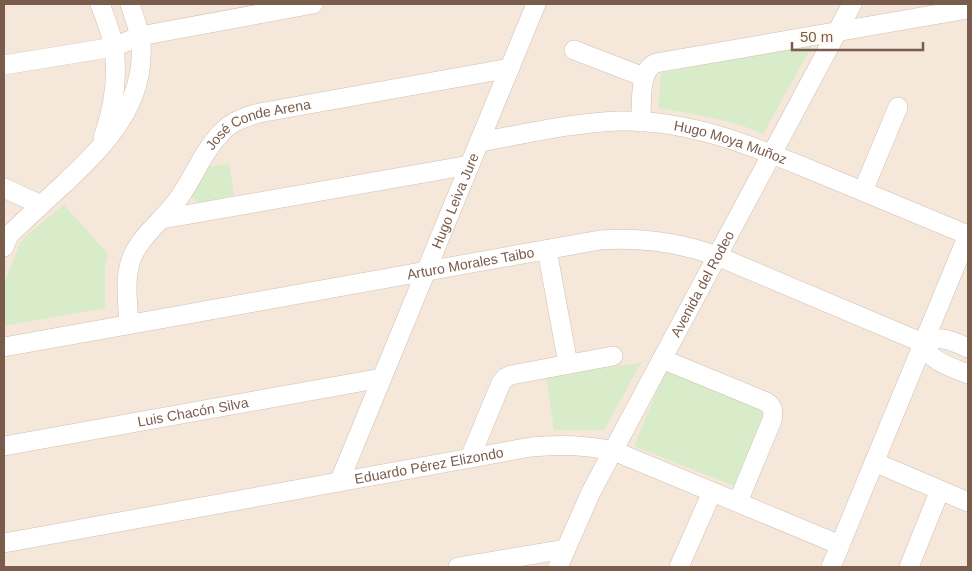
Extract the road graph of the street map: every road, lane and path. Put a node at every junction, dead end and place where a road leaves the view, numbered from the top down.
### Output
1 (100, 4) edge
2 (130, 4) edge
3 (313, 4) edge
4 (536, 4) edge
5 (852, 4) edge
6 (968, 9) edge
7 (837, 32) junction
8 (140, 36) junction
9 (114, 47) junction
10 (574, 50) dead end
11 (4, 65) edge
12 (510, 68) junction
13 (644, 77) junction
14 (898, 107) dead end
15 (641, 122) junction
16 (479, 142) junction
17 (97, 153) junction
18 (771, 154) junction
19 (470, 165) junction
20 (4, 188) edge
21 (863, 191) junction
22 (41, 205) junction
23 (162, 219) junction
24 (968, 235) edge
25 (5, 238) edge
26 (547, 250) junction
27 (717, 256) junction
28 (426, 272) junction
29 (129, 324) junction
30 (923, 343) junction
31 (4, 347) edge
32 (968, 348) edge
33 (613, 356) dead end
34 (662, 359) junction
35 (568, 364) junction
36 (968, 374) edge
37 (382, 378) junction
38 (4, 446) edge
39 (614, 451) junction
40 (470, 458) junction
41 (874, 462) junction
42 (340, 480) junction
43 (940, 490) junction
44 (712, 492) junction
45 (738, 502) junction
46 (968, 502) edge
47 (4, 543) edge
48 (840, 545) junction
49 (566, 549) junction
50 (458, 567) edge
51 (558, 567) edge
52 (679, 567) edge
53 (831, 567) edge
54 (908, 567) edge

1 - 9 street
2 - 8 street
3 - 8 street
4 - 12 street, Hugo Leiva Jure
5 - 7 street, Avenida del Rodeo
6 - 7 street
7 - 13 street
7 - 18 street, Avenida del Rodeo
8 - 9 street
8 - 17 street
9 - 11 street
9 - 17 street
10 - 13 street
12 - 16 street, Hugo Leiva Jure
12 - 23 street, José Conde Arena
13 - 15 street
14 - 21 street
15 - 16 street, Hugo Moya Muñoz
15 - 18 street, Hugo Moya Muñoz
16 - 19 street, Hugo Leiva Jure
17 - 22 street
18 - 21 street, Hugo Moya Muñoz
18 - 27 street, Avenida del Rodeo
19 - 23 street
19 - 28 street, Hugo Leiva Jure
20 - 22 street
21 - 24 street, Hugo Moya Muñoz
22 - 25 street
23 - 29 street, José Conde Arena
24 - 30 street
26 - 27 street, Arturo Morales Taibo
26 - 28 street, Arturo Morales Taibo
26 - 35 street
27 - 30 street, Arturo Morales Taibo
27 - 34 street, Avenida del Rodeo
28 - 29 street, Arturo Morales Taibo
28 - 37 street, Hugo Leiva Jure
29 - 31 street, Arturo Morales Taibo
30 - 32 street
30 - 36 street, Arturo Morales Taibo
30 - 41 street
33 - 35 street
34 - 39 street, Avenida del Rodeo
34 - 45 street
35 - 40 street
37 - 38 street, Luis Chacón Silva
37 - 42 street, Hugo Leiva Jure
39 - 40 street, Eduardo Pérez Elizondo
39 - 44 street, Eduardo Pérez Elizondo
39 - 49 street, Avenida del Rodeo
40 - 42 street, Eduardo Pérez Elizondo
41 - 43 street
41 - 48 street
42 - 47 street, Eduardo Pérez Elizondo
43 - 46 street
43 - 54 street
44 - 45 street, Eduardo Pérez Elizondo
44 - 52 street
45 - 48 street, Eduardo Pérez Elizondo
48 - 53 street
49 - 50 street
49 - 51 street, Avenida del Rodeo

